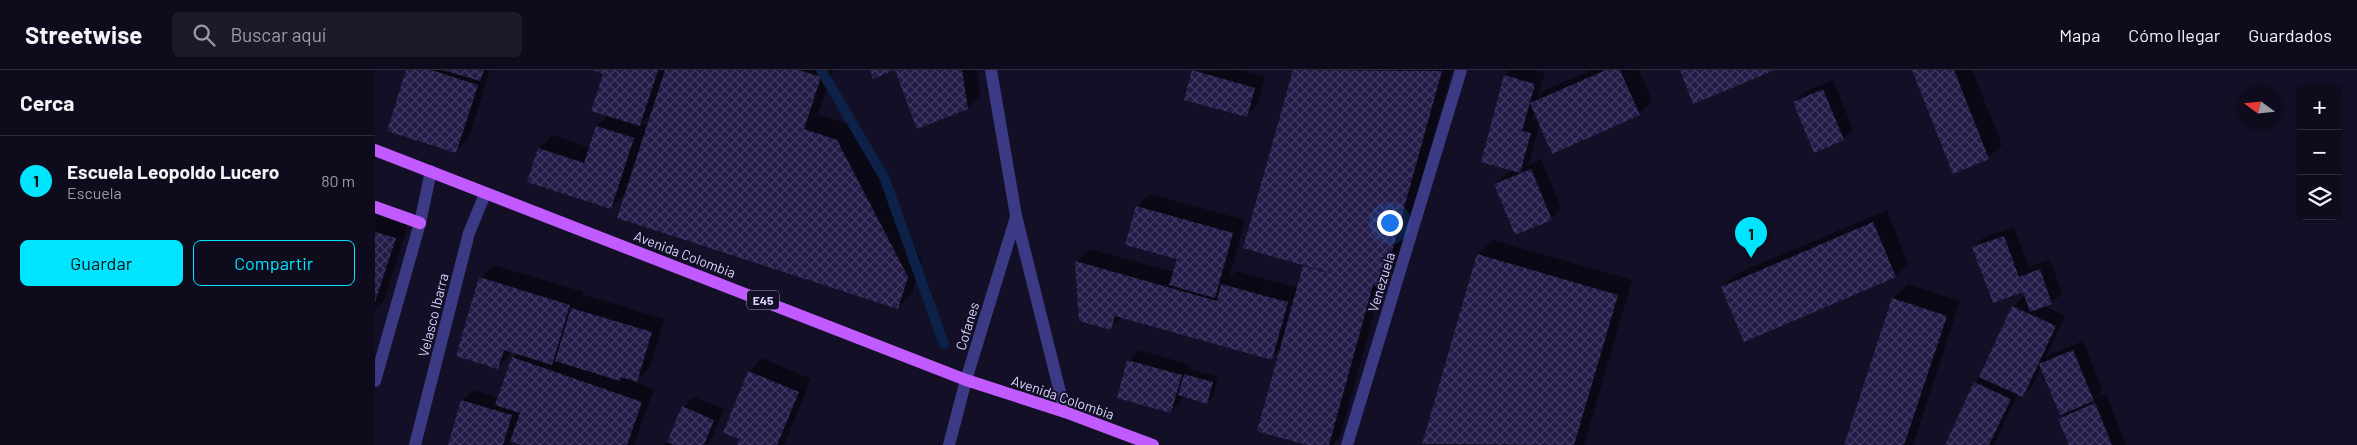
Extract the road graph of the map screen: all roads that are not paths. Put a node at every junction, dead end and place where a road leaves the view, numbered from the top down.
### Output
1 (991, 70) edge
2 (1461, 70) edge
3 (375, 150) edge
4 (431, 171) junction
5 (485, 194) junction
6 (375, 207) edge
7 (1016, 216) junction
8 (420, 223) junction
9 (966, 380) junction
10 (375, 381) edge
11 (1065, 412) junction
12 (415, 445) edge
13 (949, 445) edge
14 (1153, 445) edge
15 (1347, 445) edge

1 - 7 street, Cofanes
2 - 15 street, Venezuela
3 - 4 main road, Avenida Colombia / E45
4 - 5 main road, Avenida Colombia / E45
4 - 8 street
5 - 9 main road, Avenida Colombia / E45
5 - 12 street, Velasco Ibarra
6 - 8 main road
7 - 9 street, Cofanes
7 - 11 street, Cofanes
8 - 10 street
9 - 11 main road, Avenida Colombia / E45
9 - 13 street, Cofanes
11 - 14 main road, Avenida Colombia / E45

